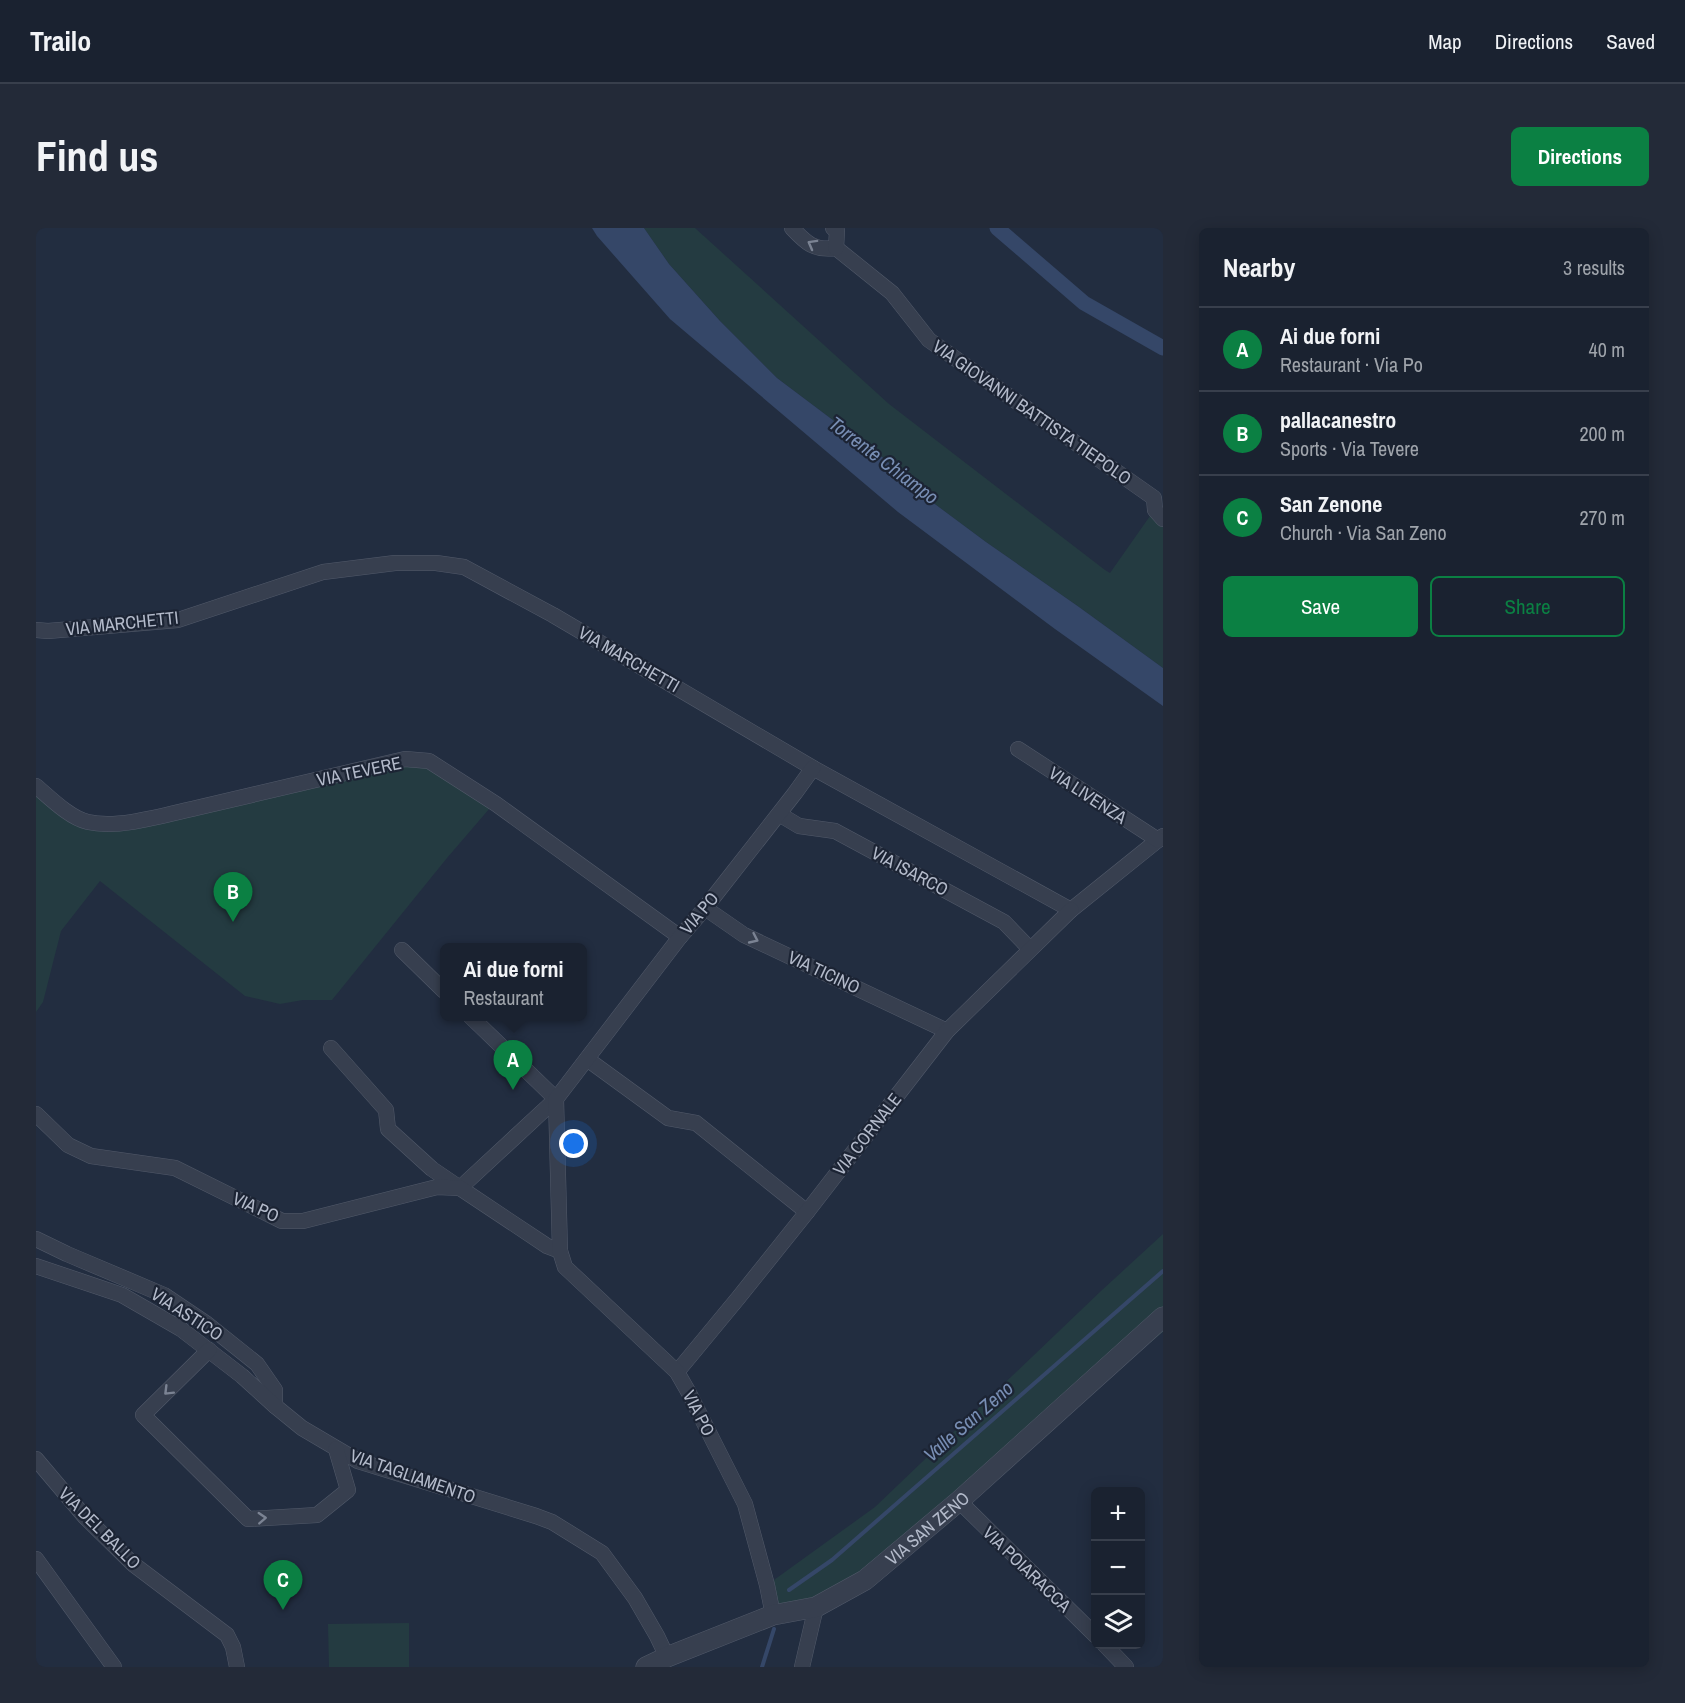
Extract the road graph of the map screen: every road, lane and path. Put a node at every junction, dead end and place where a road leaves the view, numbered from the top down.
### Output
1 (792, 228) edge
2 (833, 228) edge
3 (836, 248) junction
4 (1159, 496) edge
5 (1163, 519) edge
6 (36, 630) edge
7 (1018, 749) dead end
8 (813, 768) junction
9 (36, 786) edge
10 (779, 814) junction
11 (1161, 838) edge
12 (705, 908) junction
13 (1071, 910) junction
14 (680, 937) junction
15 (402, 950) dead end
16 (1030, 950) junction
17 (440, 987) edge
18 (474, 1021) edge
19 (946, 1030) junction
20 (331, 1048) dead end
21 (587, 1059) junction
22 (556, 1099) junction
23 (36, 1114) edge
24 (460, 1188) junction
25 (807, 1212) junction
26 (36, 1239) edge
27 (560, 1251) junction
28 (36, 1266) edge
29 (1163, 1317) edge
30 (209, 1350) junction
31 (677, 1372) junction
32 (274, 1406) junction
33 (336, 1449) junction
34 (36, 1459) edge
35 (959, 1502) junction
36 (36, 1559) edge
37 (816, 1607) junction
38 (772, 1615) junction
39 (1091, 1632) edge
40 (1109, 1649) edge
41 (667, 1657) junction
42 (114, 1667) edge
43 (237, 1667) edge
44 (646, 1667) edge
45 (802, 1667) edge
46 (1126, 1667) edge

3 -> 1 street
2 - 3 street
3 - 4 street, VIA GIOVANNI BATTISTA TIEPOLO
4 - 5 street, VIA GIOVANNI BATTISTA TIEPOLO
6 - 8 street, VIA MARCHETTI
7 - 11 street, VIA LIVENZA
8 - 10 street, VIA PO
8 - 13 street, VIA MARCHETTI
9 - 14 street, VIA TEVERE
10 - 12 street, VIA PO
10 - 16 street, VIA ISARCO
11 - 13 street
12 - 14 street, VIA PO
12 -> 19 street, VIA TICINO
13 - 16 street, VIA CORNALE
14 - 21 street, VIA PO
15 - 17 street
16 - 19 street, VIA CORNALE
18 - 22 street
19 - 25 street, VIA CORNALE
20 - 24 street
21 - 22 street, VIA PO
21 - 25 street
22 - 24 street, VIA PO
22 - 27 street, VIA PO
23 - 24 street, VIA PO
24 - 27 street
25 - 31 street, VIA CORNALE
26 - 32 street, VIA ASTICO
27 - 31 street, VIA PO
28 - 30 street, VIA TAGLIAMENTO
29 - 35 street, VIA SAN ZENO
30 - 32 street, VIA TAGLIAMENTO
30 -> 33 street
31 - 38 street, VIA PO
32 - 33 street, VIA TAGLIAMENTO
33 - 41 street, VIA TAGLIAMENTO
34 - 43 street, VIA DEL BALLO
35 - 37 street, VIA SAN ZENO
35 - 39 street, VIA POIARACCA
36 - 42 street
37 - 38 street, VIA SAN ZENO
37 - 45 street
38 - 41 street, VIA SAN ZENO
40 - 46 street
41 - 44 street, VIA SAN ZENO

